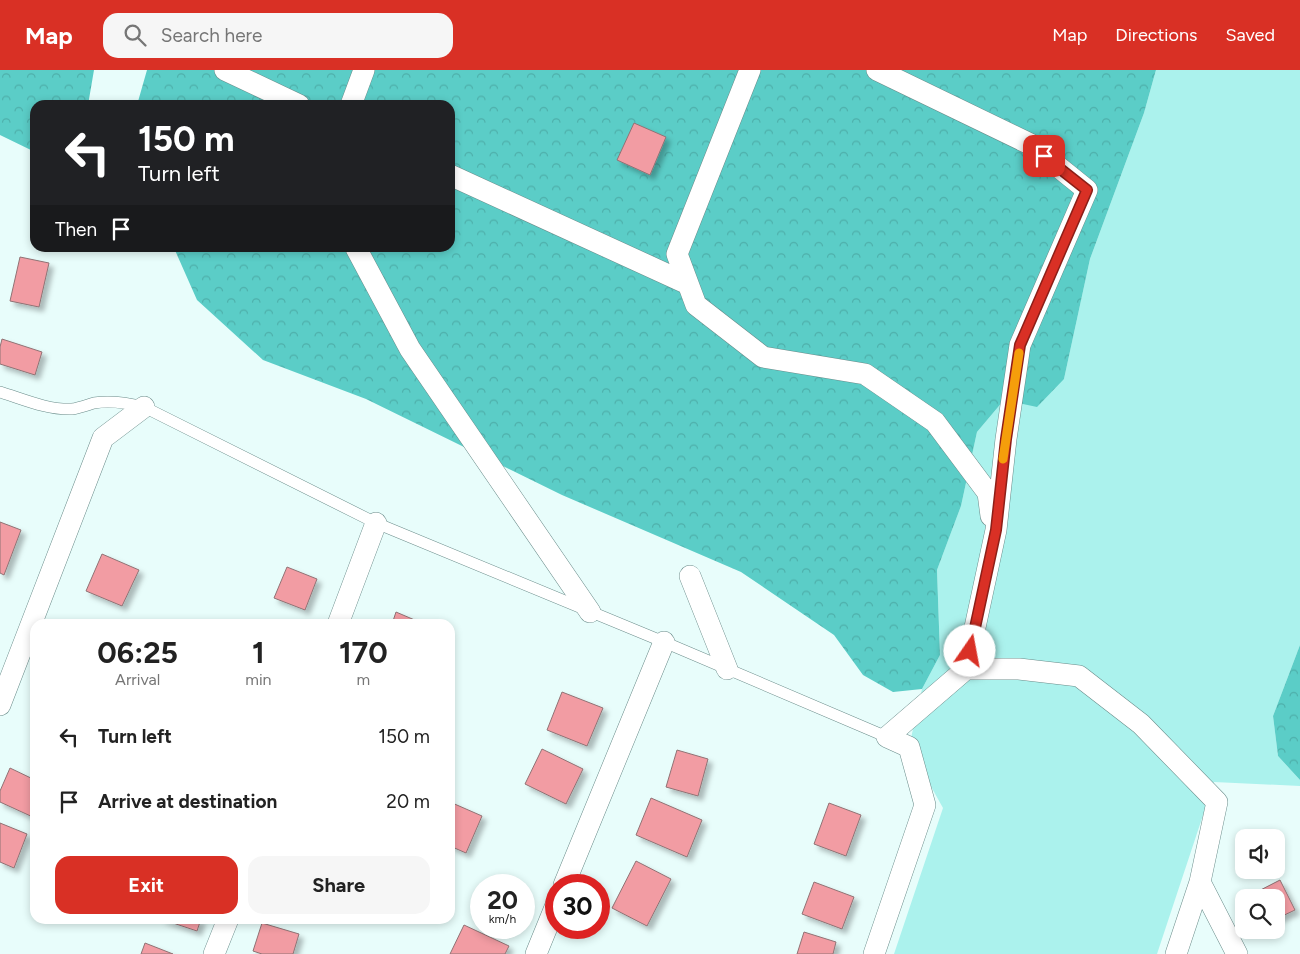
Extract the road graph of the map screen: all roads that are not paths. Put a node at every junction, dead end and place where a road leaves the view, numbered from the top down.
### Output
1 (225, 70) edge
2 (364, 70) edge
3 (750, 70) edge
4 (877, 70) edge
5 (288, 100) edge
6 (353, 100) edge
7 (455, 177) edge
8 (358, 252) edge
9 (688, 284) junction
10 (0, 392) edge
11 (144, 407) junction
12 (376, 523) junction
13 (993, 541) junction
14 (690, 576) dead end
15 (590, 612) junction
16 (33, 619) edge
17 (340, 619) edge
18 (30, 627) edge
19 (664, 642) junction
20 (728, 669) junction
21 (966, 669) junction
22 (0, 705) edge
23 (887, 737) junction
24 (569, 874) edge
25 (1200, 882) junction
26 (226, 924) edge
27 (545, 932) edge
28 (214, 954) edge
29 (536, 954) edge
30 (874, 954) edge
31 (1176, 954) edge
32 (1237, 954) edge

1 - 5 street
2 - 6 street
3 - 9 street
4 - 13 street
7 - 9 street
8 - 15 street
9 - 13 street
10 - 11 lane
11 - 12 lane
11 - 16 street
12 - 15 lane
12 - 17 street
13 - 21 street
14 - 20 street
15 - 19 lane
18 - 22 street
19 - 20 lane
19 - 24 street
20 - 23 lane
21 - 23 street
21 - 25 street
23 - 30 street
25 - 31 street
25 - 32 street
26 - 28 street
27 - 29 street

